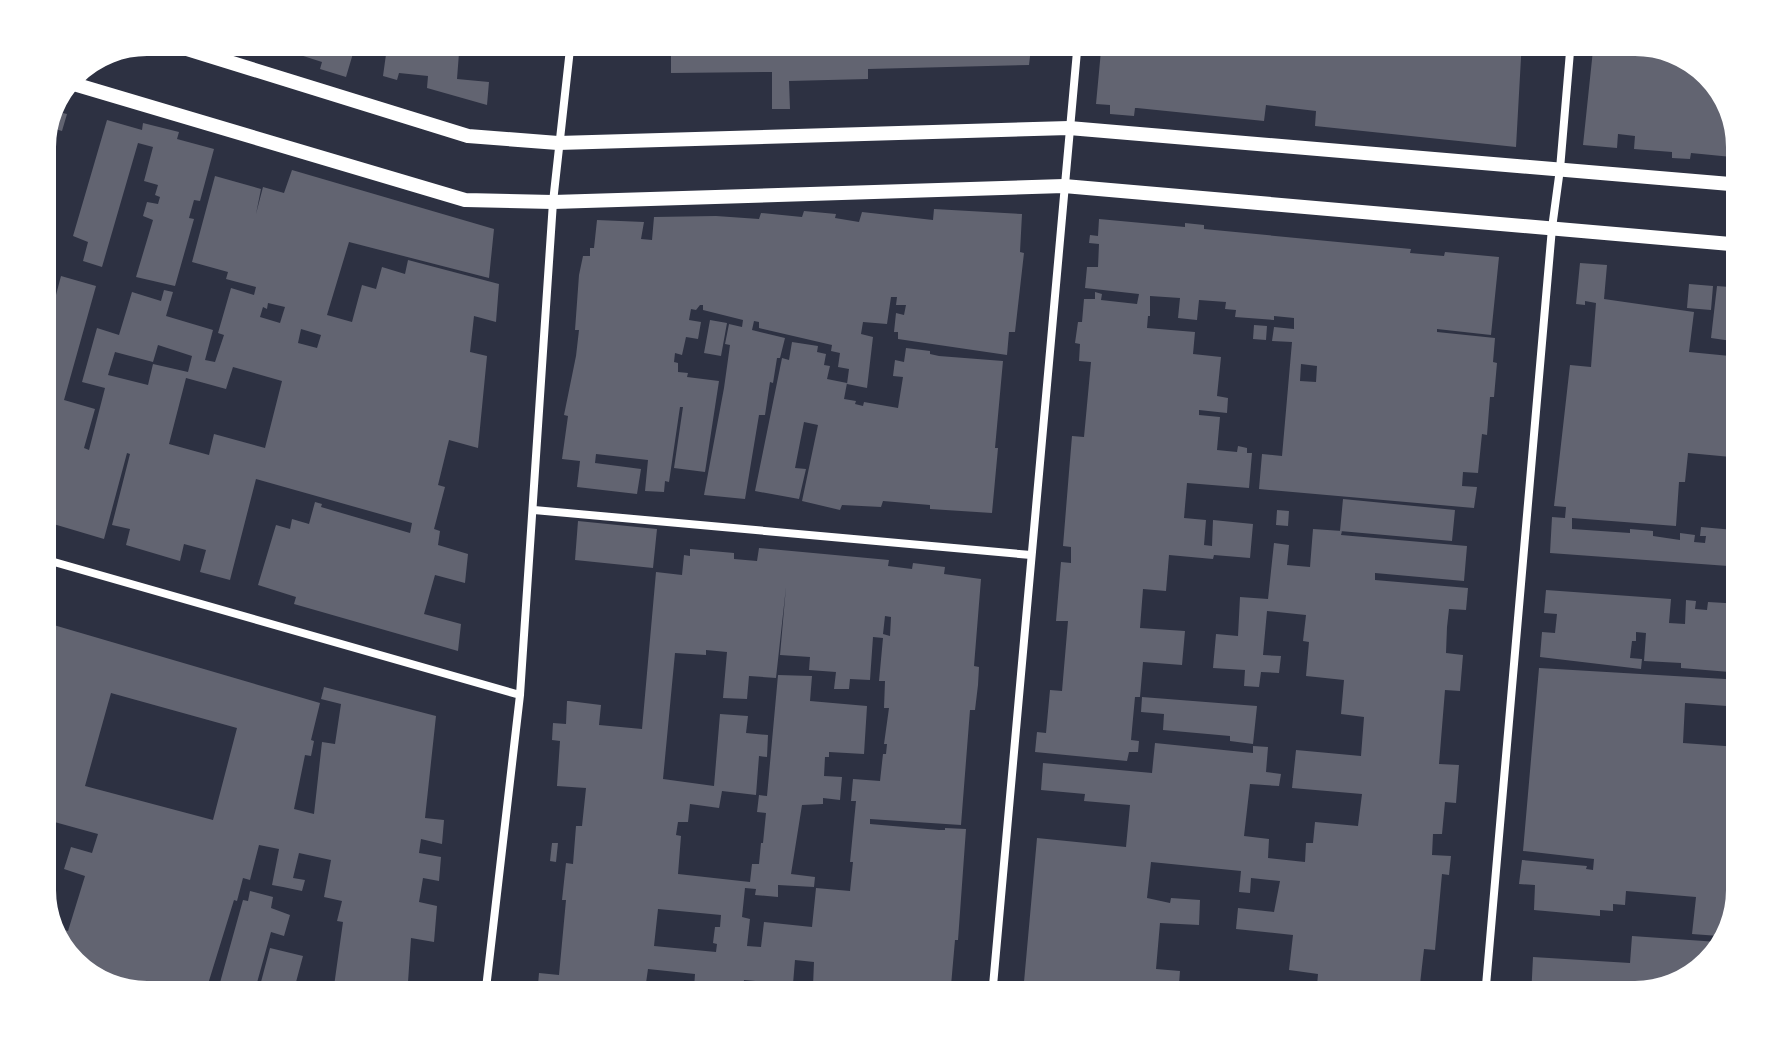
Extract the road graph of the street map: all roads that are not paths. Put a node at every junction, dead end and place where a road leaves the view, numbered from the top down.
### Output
1 (203, 54) edge
2 (569, 54) edge
3 (1077, 54) edge
4 (1570, 54) edge
5 (78, 85) edge
6 (1069, 128) junction
7 (558, 143) junction
8 (1560, 169) junction
9 (1728, 184) edge
10 (1064, 186) junction
11 (553, 202) junction
12 (1552, 228) junction
13 (1728, 244) edge
14 (534, 510) junction
15 (1031, 555) junction
16 (54, 562) edge
17 (520, 695) junction
18 (487, 983) edge
19 (993, 983) edge
20 (1486, 983) edge

1 - 7 street
2 - 7 street
3 - 6 street
4 - 8 street
5 - 11 street
6 - 7 street
6 - 8 street
6 - 10 street
7 - 11 street
8 - 9 street
8 - 12 street
10 - 11 street
10 - 12 street
10 - 15 street
11 - 14 street
12 - 13 street
12 - 20 street
14 - 15 street
14 - 17 street
15 - 19 street
16 - 17 street
17 - 18 street

